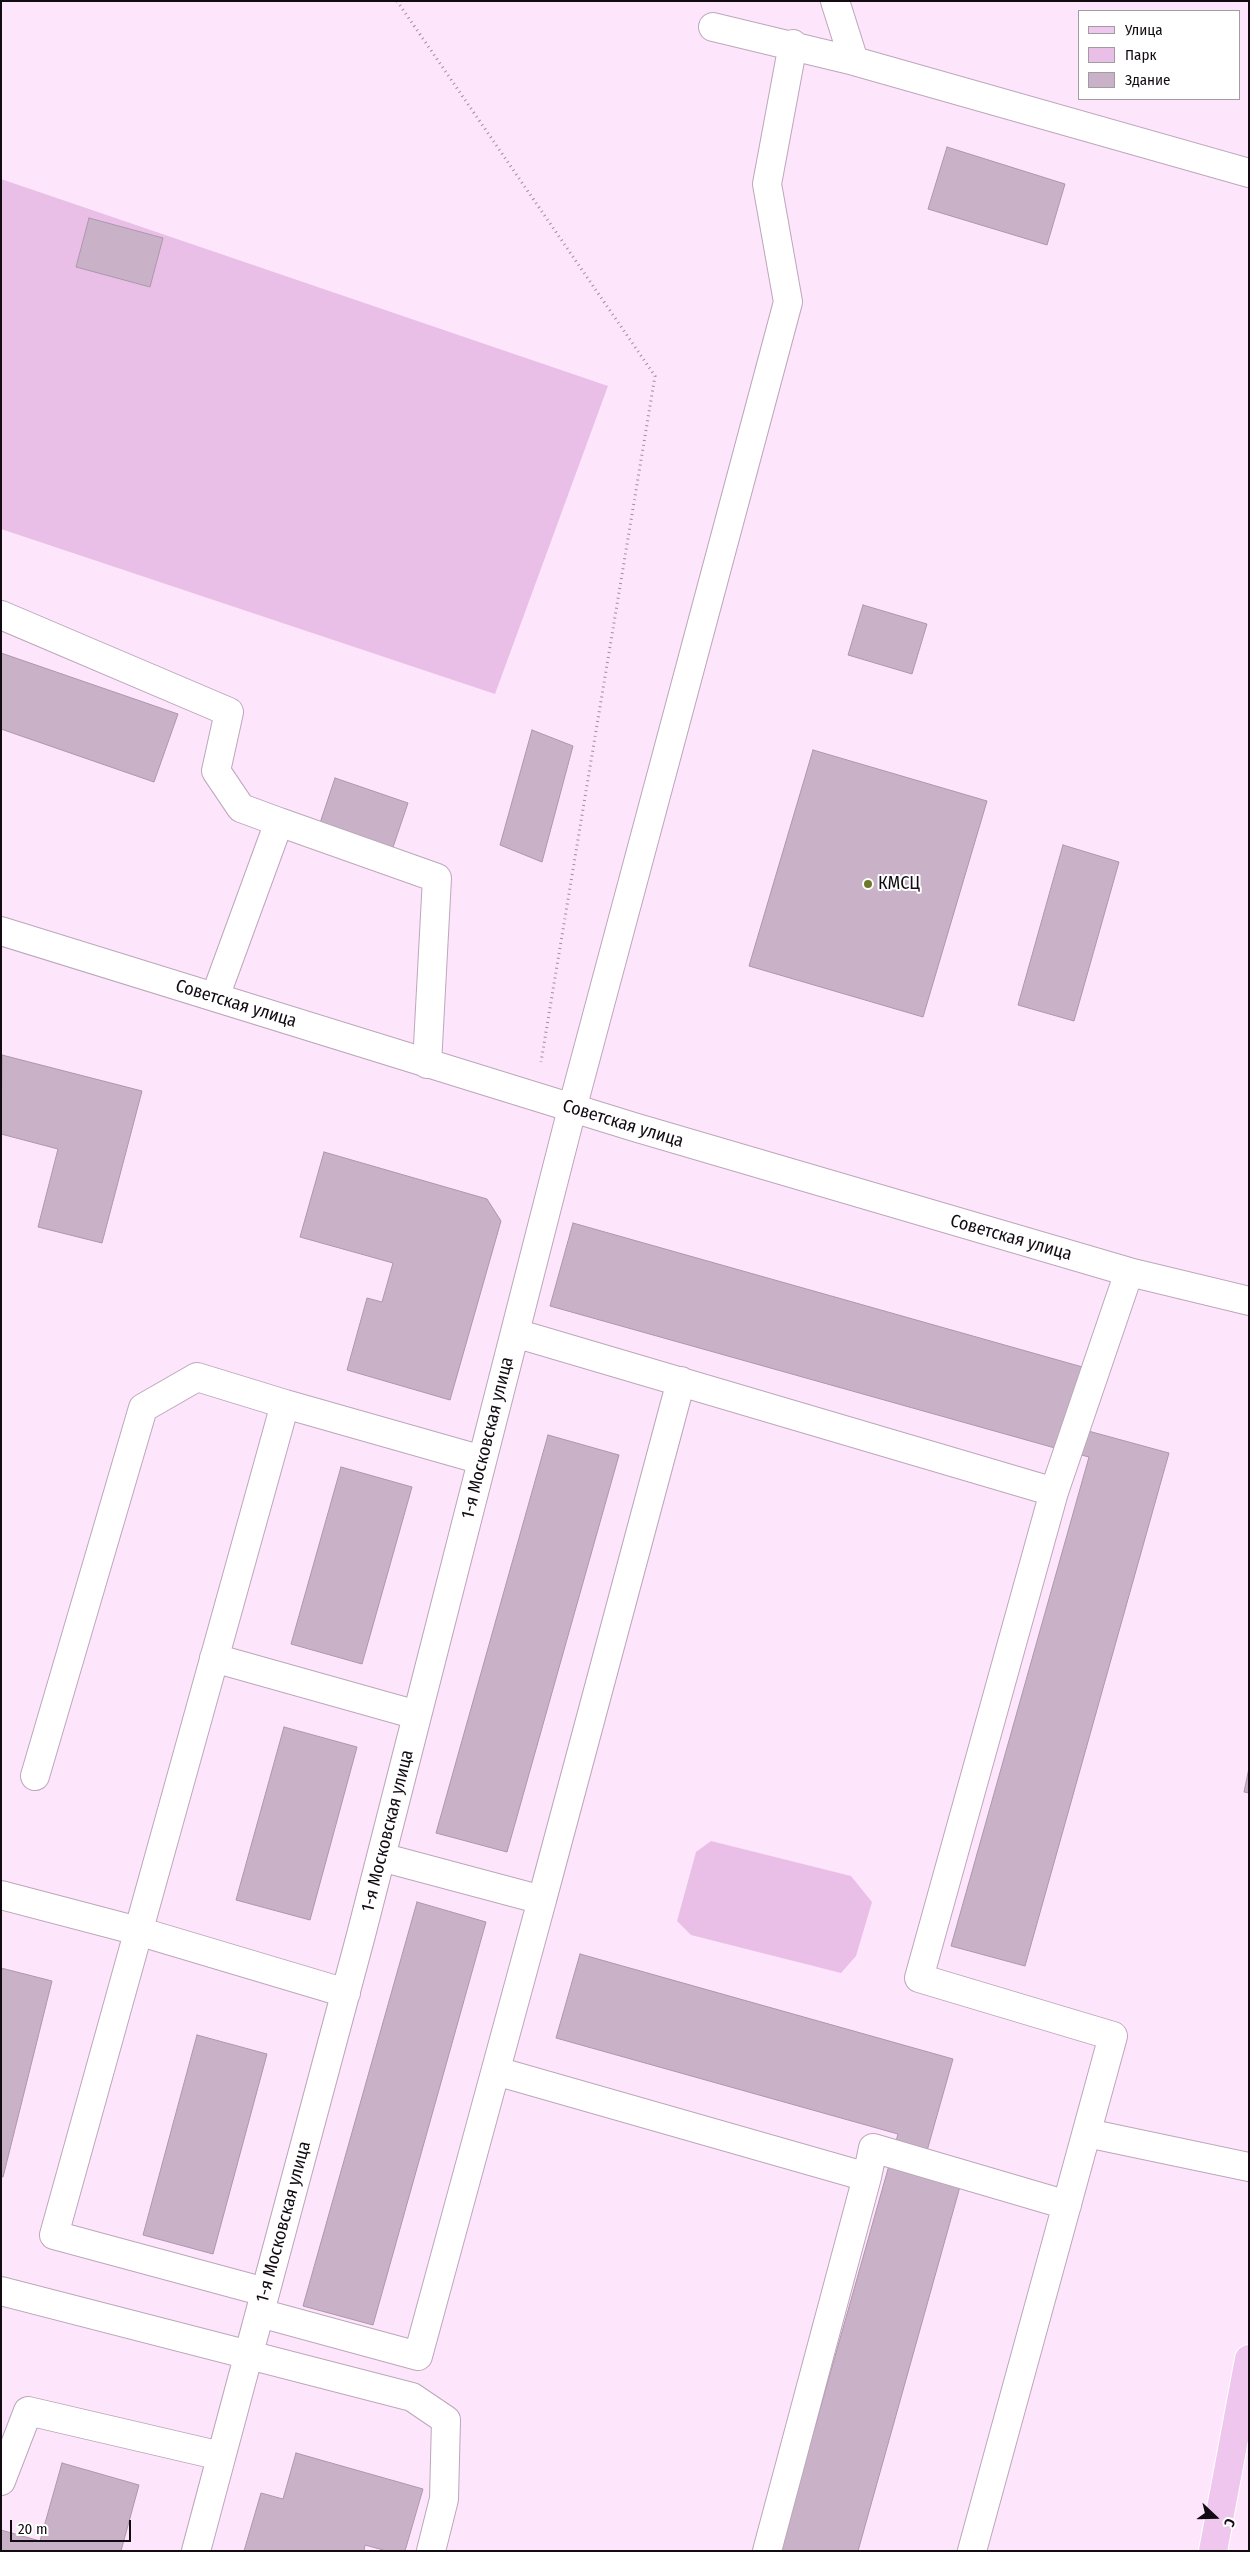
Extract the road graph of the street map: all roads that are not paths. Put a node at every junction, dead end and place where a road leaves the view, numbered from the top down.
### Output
1 (835, 1) edge
2 (712, 27) dead end
3 (792, 44) junction
4 (854, 61) junction
5 (1249, 173) edge
6 (1, 615) edge
7 (279, 822) junction
8 (1, 931) edge
9 (216, 998) junction
10 (427, 1064) junction
11 (572, 1109) junction
12 (1129, 1272) junction
13 (1249, 1301) edge
14 (515, 1332) junction
15 (681, 1381) junction
16 (284, 1404) junction
17 (482, 1460) junction
18 (1054, 1492) junction
19 (214, 1658) junction
20 (417, 1715) junction
21 (35, 1776) dead end
22 (381, 1857) junction
23 (1, 1895) edge
24 (542, 1900) junction
25 (138, 1932) junction
26 (346, 1993) junction
27 (496, 2071) junction
28 (1087, 2133) junction
29 (1249, 2168) edge
30 (867, 2177) junction
31 (1067, 2205) junction
32 (1, 2291) edge
33 (263, 2302) junction
34 (248, 2354) junction
35 (1249, 2359) edge
36 (221, 2456) junction
37 (1, 2481) edge
38 (196, 2551) edge
39 (431, 2551) edge
40 (767, 2551) edge
41 (972, 2551) edge
42 (1213, 2551) edge

1 - 4 street
2 - 3 street
3 - 4 street
3 - 11 street, 1-я Московская улица
4 - 5 street
6 - 7 street
7 - 9 street
7 - 10 street
8 - 9 street, Советская улица
9 - 10 street, Советская улица
10 - 11 street, Советская улица
11 - 12 street, Советская улица
11 - 14 street, 1-я Московская улица
12 - 13 street, Советская улица
12 - 18 street
14 - 15 street
14 - 17 street, 1-я Московская улица
15 - 18 street
15 - 24 street
16 - 17 street
16 - 19 street
16 - 21 street
17 - 20 street, 1-я Московская улица
18 - 28 street
19 - 20 street
19 - 25 street
20 - 22 street, 1-я Московская улица
22 - 24 street
22 - 26 street, 1-я Московская улица
23 - 25 street
24 - 27 street
25 - 26 street
25 - 33 street
26 - 33 street, 1-я Московская улица
27 - 30 street
27 - 33 street
28 - 29 street
28 - 31 street
30 - 31 street
30 - 40 street
31 - 41 street
32 - 34 street
33 - 34 street, 1-я Московская улица
34 - 36 street, 1-я Московская улица
34 - 39 street
35 - 42 main road
36 - 37 street
36 - 38 street, 1-я Московская улица

